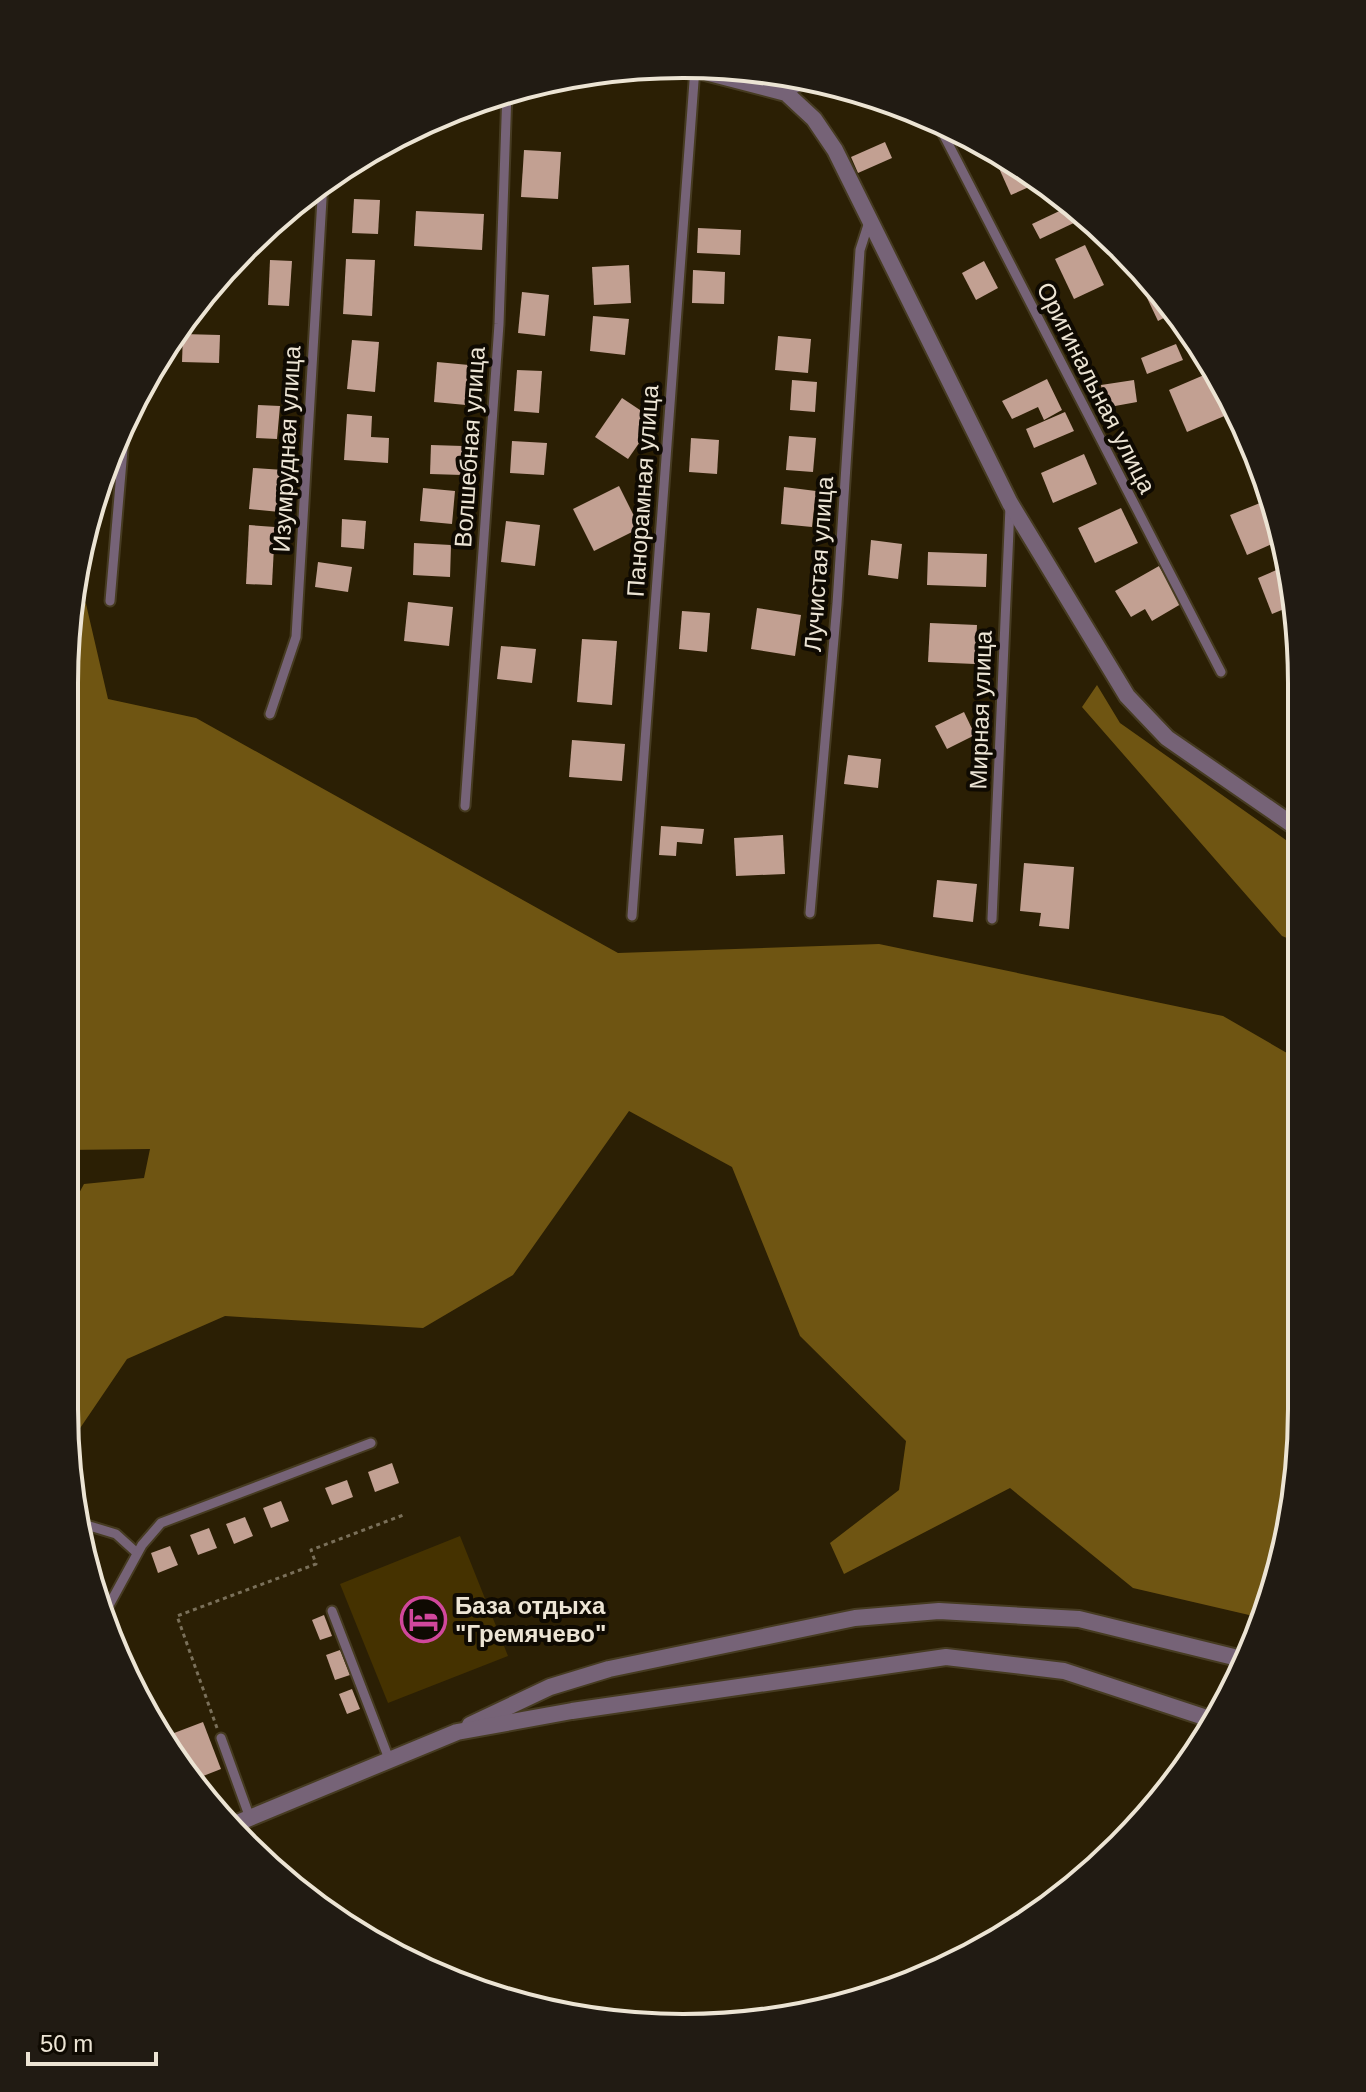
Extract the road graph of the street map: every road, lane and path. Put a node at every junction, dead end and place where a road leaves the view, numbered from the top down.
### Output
1 (690, 78) edge
2 (739, 81) edge
3 (794, 89) edge
4 (786, 93) junction
5 (507, 105) edge
6 (945, 137) edge
7 (322, 198) edge
8 (870, 219) junction
9 (122, 455) edge
10 (1010, 503) junction
11 (110, 601) dead end
12 (1221, 672) dead end
13 (270, 714) dead end
14 (465, 806) dead end
15 (1288, 822) edge
16 (810, 913) dead end
17 (632, 916) dead end
18 (992, 919) dead end
19 (371, 1443) dead end
20 (406, 1514) dead end
21 (90, 1526) edge
22 (137, 1553) junction
23 (110, 1603) edge
24 (332, 1611) dead end
25 (1235, 1657) edge
26 (1204, 1717) edge
27 (457, 1732) junction
28 (221, 1738) joint
29 (389, 1759) junction
30 (242, 1821) edge

1 - 17 lane, Панорамная улица
2 - 4 street
3 - 4 lane
4 - 8 street
5 - 14 lane, Волшебная улица
6 - 12 lane, Оригинальная улица
7 - 13 lane, Изумрудная улица
8 - 10 street
8 - 16 lane, Лучистая улица
9 - 11 lane
10 - 15 street
10 - 18 lane, Мирная улица
19 - 22 lane
20 - 28 path
21 - 22 lane
22 - 23 lane
24 - 29 lane
25 - 27 street
26 - 27 street
27 - 29 street
28 - 30 lane
29 - 30 street

